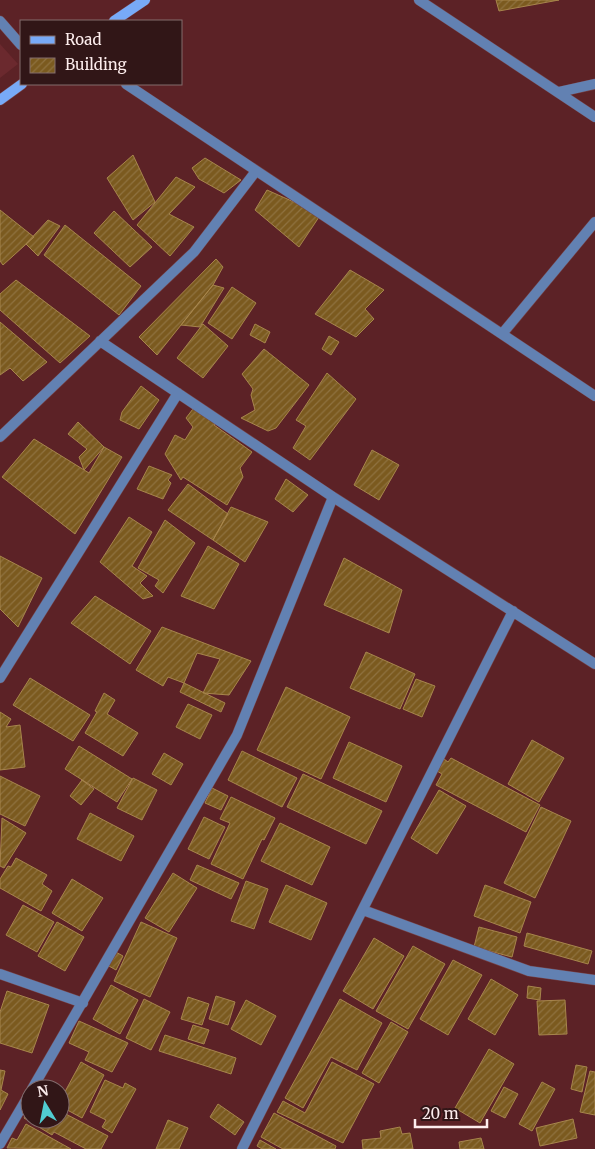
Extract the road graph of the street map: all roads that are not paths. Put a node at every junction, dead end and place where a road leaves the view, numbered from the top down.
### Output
1 (145, 0) edge
2 (419, 0) edge
3 (115, 20) edge
4 (0, 21) edge
5 (20, 44) edge
6 (595, 84) edge
7 (21, 85) edge
8 (127, 85) edge
9 (559, 92) junction
10 (0, 100) edge
11 (595, 117) edge
12 (256, 171) junction
13 (595, 222) edge
14 (502, 334) junction
15 (100, 341) junction
16 (178, 393) junction
17 (595, 396) edge
18 (0, 437) edge
19 (333, 497) junction
20 (513, 611) junction
21 (595, 664) edge
22 (0, 678) edge
23 (363, 910) junction
24 (0, 974) edge
25 (595, 980) edge
26 (83, 1003) junction
27 (38, 1079) edge
28 (20, 1110) edge
29 (0, 1144) edge
30 (242, 1149) edge

1 - 3 main road
2 - 9 street
4 - 5 street
6 - 9 street
7 - 10 main road
8 - 12 street
9 - 11 street
12 - 14 street
12 - 15 street
13 - 14 street
14 - 17 street
15 - 16 street
15 - 18 street
16 - 19 street
16 - 22 street
19 - 20 street
19 - 26 street
20 - 21 street
20 - 23 street
23 - 25 street
23 - 30 street
24 - 26 street
26 - 27 street
28 - 29 street

